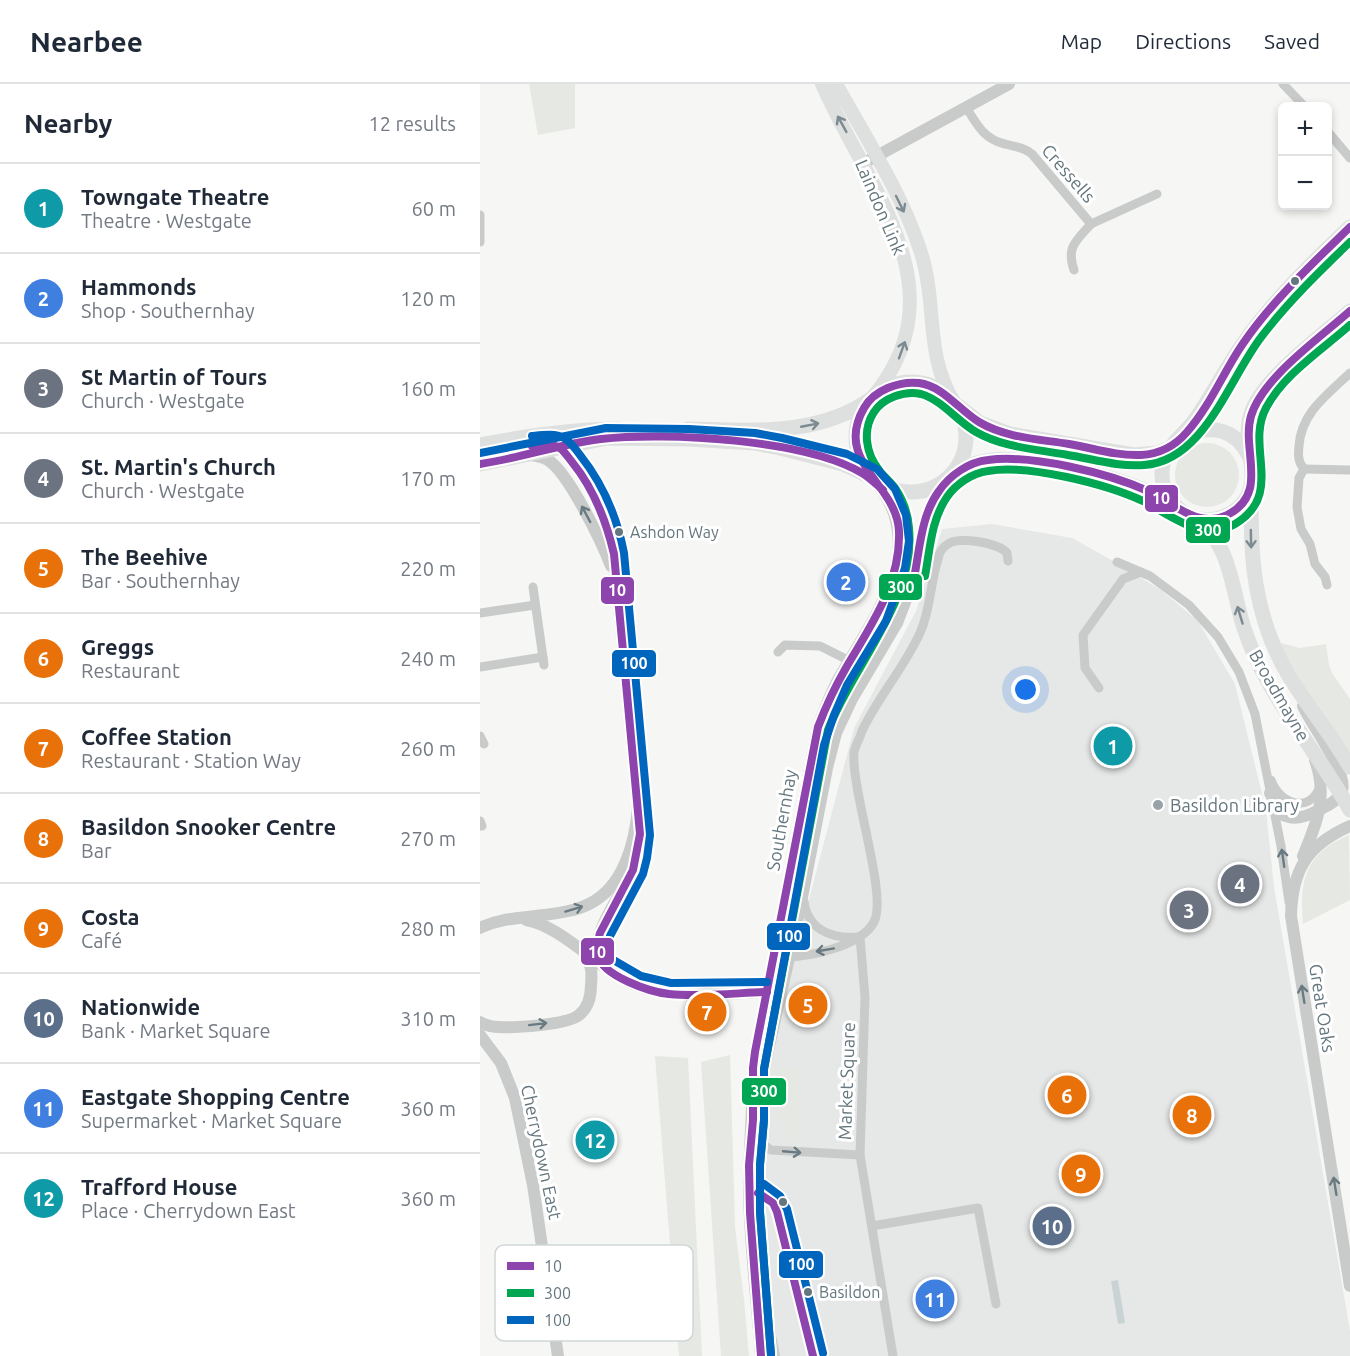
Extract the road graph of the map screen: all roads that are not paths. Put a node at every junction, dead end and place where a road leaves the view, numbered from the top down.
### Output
1 (822, 84) edge
2 (836, 84) edge
3 (1009, 84) edge
4 (1283, 84) edge
5 (1300, 102) edge
6 (966, 106) junction
7 (1332, 137) edge
8 (1350, 158) edge
9 (870, 160) junction
10 (1156, 194) dead end
11 (480, 215) edge
12 (1090, 224) junction
13 (1350, 227) edge
14 (480, 242) edge
15 (1074, 270) dead end
16 (1348, 313) edge
17 (1350, 373) edge
18 (871, 399) junction
19 (954, 402) junction
20 (1186, 433) junction
21 (584, 443) junction
22 (480, 445) edge
23 (561, 448) junction
24 (1170, 448) junction
25 (480, 454) edge
26 (530, 455) junction
27 (1251, 460) junction
28 (480, 464) edge
29 (576, 467) junction
30 (1304, 469) junction
31 (1350, 470) edge
32 (871, 477) junction
33 (948, 480) junction
34 (1253, 480) junction
35 (1174, 505) junction
36 (1189, 516) junction
37 (1008, 561) dead end
38 (1117, 562) dead end
39 (1141, 572) junction
40 (912, 584) junction
41 (1327, 585) dead end
42 (533, 587) dead end
43 (617, 587) junction
44 (536, 605) junction
45 (480, 613) edge
46 (780, 645) dead end
47 (850, 661) junction
48 (480, 667) edge
49 (1288, 675) junction
50 (1099, 688) dead end
51 (1306, 741) junction
52 (1264, 760) junction
53 (1350, 767) edge
54 (1320, 786) junction
55 (1270, 793) junction
56 (1341, 794) junction
57 (638, 808) junction
58 (1320, 809) junction
59 (1350, 810) edge
60 (480, 821) edge
61 (480, 826) edge
62 (1350, 826) edge
63 (1296, 877) junction
64 (804, 890) junction
65 (1291, 916) junction
66 (516, 919) junction
67 (480, 928) edge
68 (860, 937) junction
69 (776, 941) junction
70 (583, 951) junction
71 (789, 957) junction
72 (604, 967) junction
73 (783, 979) junction
74 (766, 992) junction
75 (776, 1006) junction
76 (480, 1023) edge
77 (480, 1035) edge
78 (753, 1120) junction
79 (860, 1155) junction
80 (872, 1226) junction
81 (542, 1245) edge
82 (1347, 1247) edge
83 (753, 1252) junction
84 (1350, 1286) edge
85 (996, 1304) dead end
86 (556, 1341) edge
87 (558, 1356) edge
88 (761, 1356) edge
89 (774, 1356) edge
90 (892, 1356) edge

9 -> 1 main road, Laindon Link
2 - 9 main road, Laindon Link
3 - 6 street
4 - 5 street
6 - 9 street
6 - 12 street, Cressells
7 - 8 street
18 -> 9 main road, Laindon Link
9 -> 19 main road, Laindon Link
10 - 12 street, Cressells
11 - 14 street
12 - 15 street, Cressells
13 - 20 main road
16 - 27 main road
17 - 30 street
18 - 19 main road
22 -> 18 main road
18 - 32 main road
19 - 24 main road
19 - 33 main road
20 - 24 main road
20 - 27 main road
21 - 23 main road
21 - 29 street
21 - 32 main road
23 - 25 street
23 - 26 main road
23 - 29 street
24 - 35 main road
26 - 28 main road
43 -> 26 street
27 - 34 main road
29 - 43 street
30 - 31 street
30 - 41 street
32 - 33 main road
32 - 47 street, Southernhay
33 - 35 main road
33 - 40 street, Southernhay
34 - 36 main road
34 -> 49 main road, Broadmayne
35 - 36 main road
51 -> 36 main road, Broadmayne
37 - 68 street
38 - 39 street
39 - 50 street
39 - 52 street
40 - 47 street, Southernhay
40 - 64 street, Southernhay
42 - 44 street
43 - 57 street
44 - 45 street
44 - 48 street
46 - 47 street
47 - 69 street, Southernhay
49 - 53 main road, Broadmayne
49 - 56 street
51 - 54 street, Great Oaks
51 - 56 main road, Broadmayne
52 - 54 street
52 - 55 street
54 - 58 street, Great Oaks
55 - 58 street
65 -> 55 street
56 - 58 street
56 - 59 main road, Broadmayne
66 -> 57 street
57 - 72 street
58 - 63 street, Great Oaks
60 - 61 street
62 - 63 street, Great Oaks
63 - 65 street, Great Oaks
64 - 68 street
64 - 71 street, Southernhay
82 -> 65 street, Great Oaks
66 - 67 street
66 - 70 street
68 -> 71 street
68 - 79 street, Market Square
69 - 71 street
69 - 74 street, Southernhay
70 - 72 street
76 -> 70 street
71 - 73 street, Southernhay
72 - 74 street
73 - 74 street
73 - 75 street, Southernhay
74 - 75 street
74 - 78 street, Southernhay
75 - 78 street, Southernhay
77 - 81 street, Cherrydown East
78 -> 79 street
78 - 83 street, Southernhay
79 - 80 street, Market Square
80 - 85 street
80 - 90 street, Market Square
82 - 84 street, Great Oaks
83 - 88 street, Southernhay
83 - 89 street, Southernhay
86 - 87 street, Cherrydown East

